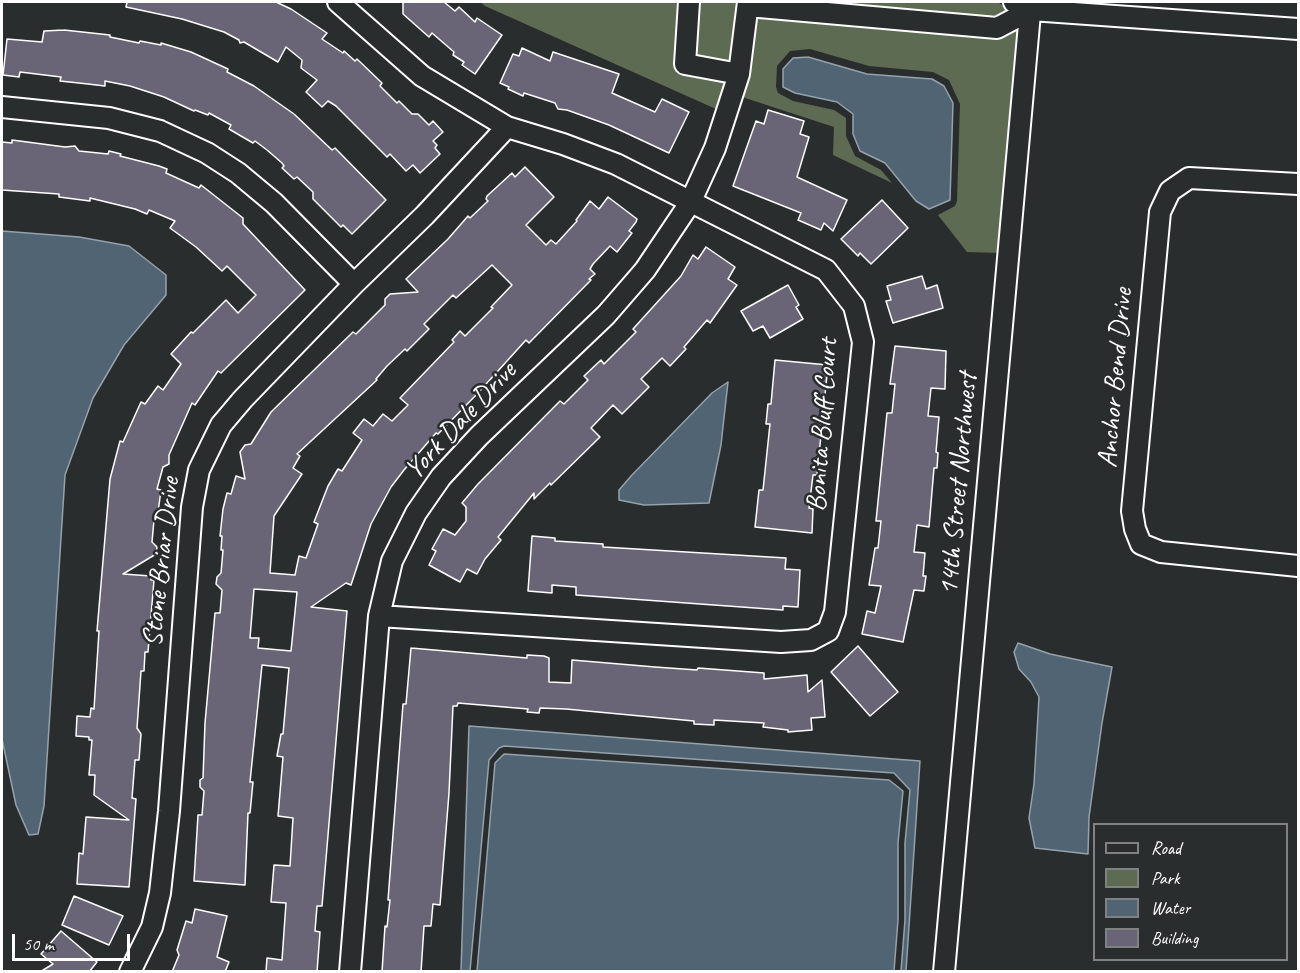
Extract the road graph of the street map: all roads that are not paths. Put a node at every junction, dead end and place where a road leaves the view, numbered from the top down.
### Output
1 (338, 2) edge
2 (689, 2) edge
3 (748, 4) edge
4 (1025, 4) edge
5 (1299, 29) edge
6 (739, 74) junction
7 (2, 107) edge
8 (507, 127) junction
9 (1299, 184) edge
10 (690, 203) junction
11 (354, 284) junction
12 (1299, 566) edge
13 (379, 616) junction
14 (130, 972) edge
15 (350, 972) edge
16 (944, 972) edge

1 - 8 street, Bonita Bluff Court
2 - 6 street
3 - 4 street
3 - 6 street, York Dale Drive
4 - 5 street
4 - 16 street, 14th Street Northwest
6 - 10 street, York Dale Drive
7 - 11 street
8 - 10 street, Bonita Bluff Court
8 - 11 street, Stone Briar Drive
9 - 12 street, Anchor Bend Drive
10 - 13 street, York Dale Drive
10 - 13 street, Bonita Bluff Court
11 - 14 street, Stone Briar Drive
13 - 15 street, York Dale Drive

